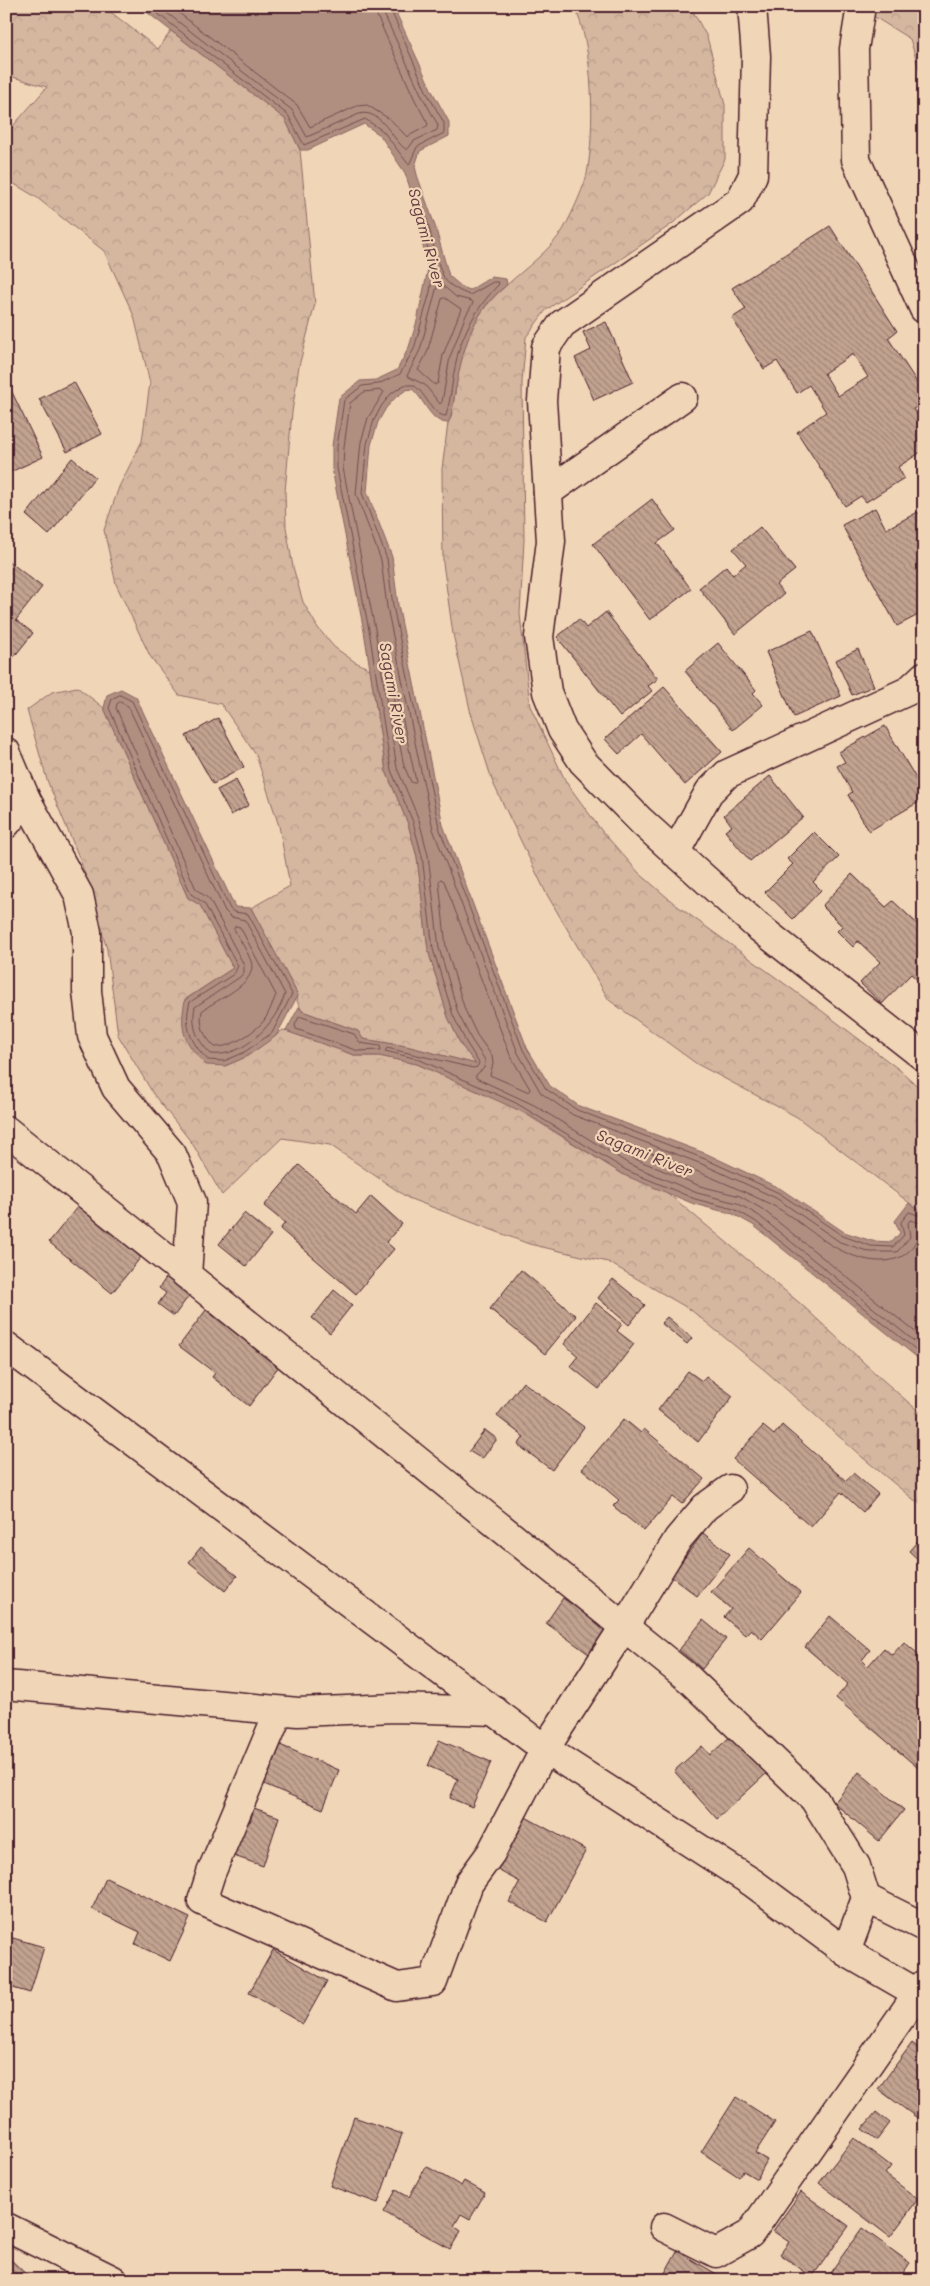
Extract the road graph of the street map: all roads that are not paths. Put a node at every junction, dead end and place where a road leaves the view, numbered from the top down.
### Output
1 (752, 6) edge
2 (861, 6) edge
3 (924, 309) edge
4 (683, 397) dead end
5 (548, 492) junction
6 (924, 676) edge
7 (6, 752) edge
8 (26, 799) junction
9 (6, 824) edge
10 (676, 853) junction
11 (924, 1056) edge
12 (6, 1130) edge
13 (187, 1275) junction
14 (6, 1346) edge
15 (730, 1489) dead end
16 (624, 1627) junction
17 (6, 1685) edge
18 (279, 1711) junction
19 (495, 1711) junction
20 (545, 1749) junction
21 (866, 1898) junction
22 (924, 1927) edge
23 (846, 1952) junction
24 (921, 1991) edge
25 (6, 2227) edge
26 (664, 2227) dead end
27 (113, 2280) edge

1 - 5 street
2 - 3 street
4 - 5 street
5 - 10 street
6 - 10 street
7 - 8 street
8 - 9 street
8 - 13 street
10 - 11 street
12 - 13 street
13 - 16 street
14 - 19 street
15 - 16 street
16 - 20 street
16 - 21 street
17 - 18 street
18 - 19 street
18 - 20 street
19 - 20 street
20 - 23 street
21 - 22 street
21 - 23 street
23 - 24 street
24 - 26 street
25 - 27 street

